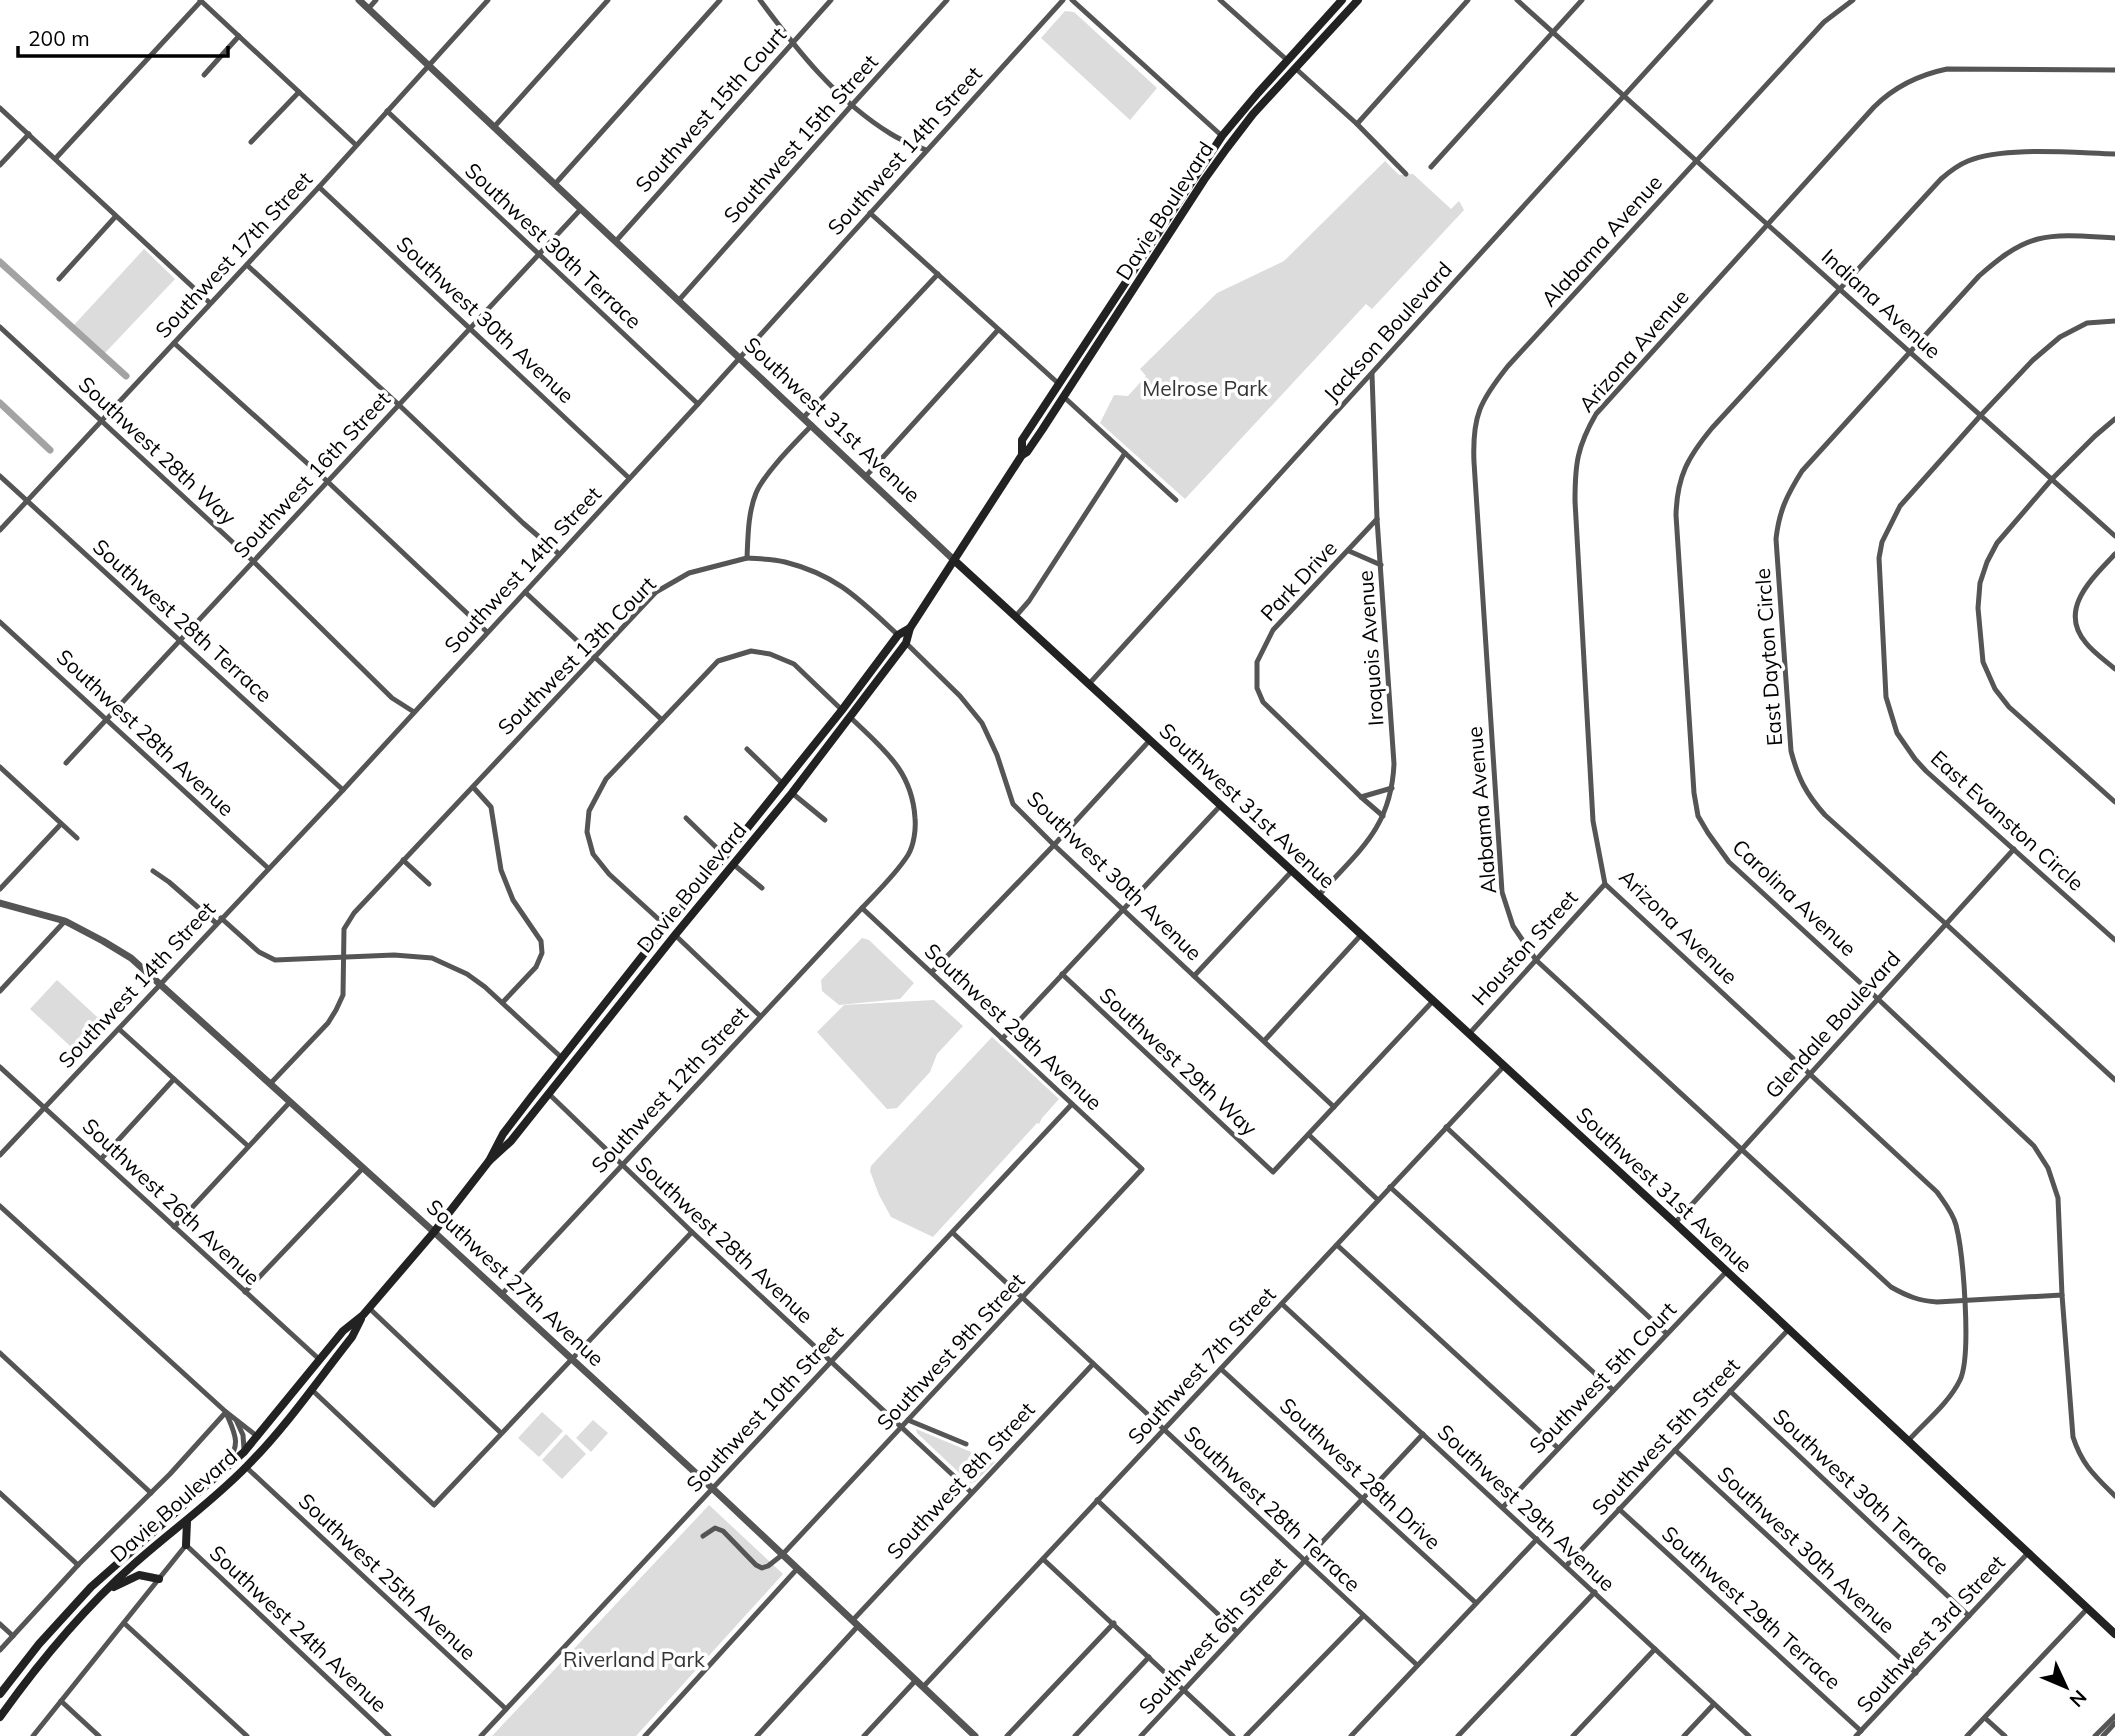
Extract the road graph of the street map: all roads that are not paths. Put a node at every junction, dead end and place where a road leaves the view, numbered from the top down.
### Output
1 (200, 0) edge
2 (359, 0) edge
3 (376, 0) edge
4 (488, 0) edge
5 (608, 0) edge
6 (720, 0) edge
7 (760, 0) edge
8 (831, 0) edge
9 (947, 0) edge
10 (1063, 0) edge
11 (1072, 0) edge
12 (1220, 0) edge
13 (1342, 0) edge
14 (1358, 0) edge
15 (1468, 0) edge
16 (1517, 0) edge
17 (1583, 0) edge
18 (1711, 0) edge
19 (1853, 0) edge
20 (368, 9) junction
21 (1553, 32) junction
22 (239, 36) junction
23 (792, 43) junction
24 (1287, 60) junction
25 (429, 66) junction
26 (1295, 68) junction
27 (2115, 70) edge
28 (204, 75) dead end
29 (299, 92) junction
30 (1624, 96) junction
31 (851, 106) junction
32 (0, 108) edge
33 (387, 111) junction
34 (1357, 124) junction
35 (494, 127) junction
36 (29, 134) junction
37 (1222, 136) junction
38 (251, 142) dead end
39 (356, 145) junction
40 (926, 150) junction
41 (2115, 154) edge
42 (56, 158) junction
43 (1697, 160) junction
44 (0, 165) edge
45 (1431, 167) dead end
46 (1406, 174) dead end
47 (1204, 180) junction
48 (555, 184) junction
49 (319, 187) junction
50 (581, 209) junction
51 (870, 213) junction
52 (116, 216) junction
53 (1769, 225) junction
54 (2115, 237) edge
55 (616, 241) junction
56 (538, 254) junction
57 (247, 265) junction
58 (937, 274) junction
59 (58, 279) dead end
60 (1840, 289) junction
61 (679, 300) junction
62 (210, 303) junction
63 (2115, 321) edge
64 (0, 327) edge
65 (470, 328) junction
66 (998, 330) junction
67 (174, 343) junction
68 (1911, 352) junction
69 (740, 357) junction
70 (1372, 374) junction
71 (1059, 384) junction
72 (1064, 397) junction
73 (398, 404) junction
74 (698, 404) junction
75 (1981, 415) junction
76 (803, 418) junction
77 (2115, 419) edge
78 (100, 421) junction
79 (812, 425) junction
80 (1125, 453) junction
81 (1022, 455) junction
82 (0, 476) edge
83 (866, 476) junction
84 (629, 478) junction
85 (2052, 479) junction
86 (328, 482) junction
87 (1176, 500) dead end
88 (26, 501) junction
89 (1377, 519) junction
90 (0, 530) edge
91 (2115, 536) edge
92 (1349, 551) junction
93 (559, 554) junction
94 (2115, 554) edge
95 (747, 558) junction
96 (253, 561) junction
97 (955, 561) junction
98 (1381, 565) junction
99 (525, 592) junction
100 (1016, 617) junction
101 (0, 622) edge
102 (910, 628) junction
103 (487, 632) junction
104 (898, 635) junction
105 (179, 641) junction
106 (906, 643) junction
107 (594, 656) junction
108 (2115, 669) edge
109 (870, 675) junction
110 (1088, 685) junction
111 (842, 710) junction
112 (414, 712) junction
113 (851, 718) junction
114 (108, 719) junction
115 (662, 720) junction
116 (1150, 740) junction
117 (747, 749) dead end
118 (66, 763) dead end
119 (1, 769) edge
120 (782, 783) junction
121 (473, 787) junction
122 (1392, 788) junction
123 (343, 790) junction
124 (792, 793) junction
125 (1361, 797) junction
126 (2115, 802) edge
127 (1221, 805) junction
128 (1383, 816) junction
129 (686, 818) dead end
130 (825, 820) dead end
131 (61, 824) junction
132 (77, 838) dead end
133 (1054, 845) junction
134 (2014, 849) junction
135 (725, 856) junction
136 (403, 860) junction
137 (733, 864) junction
138 (268, 868) junction
139 (153, 871) dead end
140 (1292, 871) junction
141 (429, 884) dead end
142 (1605, 884) junction
143 (762, 888) dead end
144 (0, 889) edge
145 (712, 891) junction
146 (1318, 896) junction
147 (0, 904) edge
148 (862, 908) junction
149 (1123, 910) junction
150 (221, 918) junction
151 (65, 921) junction
152 (216, 923) junction
153 (1946, 924) junction
154 (666, 926) junction
155 (675, 935) junction
156 (1361, 935) junction
157 (2115, 940) edge
158 (344, 957) junction
159 (1536, 960) junction
160 (932, 972) junction
161 (1062, 974) junction
162 (1194, 976) junction
163 (161, 984) junction
164 (0, 991) edge
165 (1878, 999) junction
166 (1433, 1001) junction
167 (503, 1002) junction
168 (760, 1016) junction
169 (118, 1028) junction
170 (1469, 1034) junction
171 (1002, 1039) junction
172 (1264, 1041) junction
173 (562, 1058) junction
174 (1504, 1066) junction
175 (0, 1067) edge
176 (1811, 1073) junction
177 (174, 1079) junction
178 (2115, 1080) edge
179 (270, 1084) junction
180 (549, 1094) junction
181 (289, 1103) junction
182 (1072, 1104) junction
183 (44, 1107) junction
184 (1334, 1107) junction
185 (1446, 1127) junction
186 (1309, 1135) junction
187 (248, 1146) junction
188 (1742, 1149) junction
189 (0, 1155) edge
190 (101, 1159) junction
191 (489, 1161) junction
192 (621, 1165) junction
193 (363, 1168) junction
194 (1142, 1170) joint
195 (1390, 1187) junction
196 (1378, 1200) junction
197 (0, 1206) edge
198 (1675, 1223) junction
199 (174, 1227) junction
200 (434, 1232) junction
201 (692, 1232) junction
202 (953, 1233) junction
203 (1336, 1245) junction
204 (1727, 1271) junction
205 (245, 1292) junction
206 (501, 1295) junction
207 (2062, 1295) junction
208 (1022, 1298) junction
209 (1964, 1300) junction
210 (1282, 1304) junction
211 (366, 1311) junction
212 (1788, 1329) junction
213 (1666, 1334) junction
214 (0, 1353) edge
215 (571, 1359) junction
216 (320, 1360) junction
217 (831, 1361) junction
218 (1093, 1364) junction
219 (1222, 1369) junction
220 (310, 1389) junction
221 (1613, 1390) junction
222 (1730, 1391) junction
223 (226, 1412) junction
224 (237, 1420) junction
225 (908, 1420) junction
226 (268, 1425) junction
227 (902, 1427) junction
228 (1163, 1430) junction
229 (501, 1433) junction
230 (1423, 1434) junction
231 (258, 1437) junction
232 (1908, 1441) junction
233 (966, 1444) dead end
234 (1558, 1448) junction
235 (1675, 1450) junction
236 (244, 1452) junction
237 (246, 1467) junction
238 (209, 1485) junction
239 (228, 1485) junction
240 (712, 1488) junction
241 (971, 1492) junction
242 (0, 1493) edge
243 (151, 1493) junction
244 (2115, 1496) edge
245 (1364, 1498) junction
246 (1097, 1500) junction
247 (1503, 1507) junction
248 (1619, 1509) junction
249 (187, 1520) junction
250 (703, 1536) dead end
251 (1537, 1539) junction
252 (186, 1545) junction
253 (2028, 1553) junction
254 (782, 1555) junction
255 (1043, 1559) junction
256 (1304, 1562) junction
257 (78, 1565) junction
258 (1566, 1566) junction
259 (797, 1569) junction
260 (159, 1578) junction
261 (1595, 1592) junction
262 (103, 1593) junction
263 (1476, 1603) junction
264 (2088, 1608) junction
265 (1363, 1616) junction
266 (1969, 1616) junction
267 (124, 1623) junction
268 (855, 1623) junction
269 (1114, 1623) junction
270 (0, 1624) edge
271 (1237, 1632) junction
272 (2115, 1634) edge
273 (13, 1636) junction
274 (1655, 1649) junction
275 (0, 1650) edge
276 (1149, 1657) junction
277 (1417, 1665) junction
278 (1916, 1673) junction
279 (916, 1680) junction
280 (923, 1687) junction
281 (1184, 1690) junction
282 (0, 1694) edge
283 (61, 1701) junction
284 (1714, 1704) junction
285 (506, 1709) junction
286 (2115, 1716) edge
287 (0, 1717) edge
288 (1985, 1718) junction
289 (2115, 1723) edge
290 (1859, 1733) edge
291 (650, 1734) edge
292 (33, 1736) edge
293 (99, 1736) edge
294 (247, 1736) edge
295 (389, 1736) edge
296 (481, 1736) edge
297 (757, 1736) edge
298 (864, 1736) edge
299 (974, 1736) edge
300 (1007, 1736) edge
301 (1075, 1736) edge
302 (1141, 1736) edge
303 (1233, 1736) edge
304 (1246, 1736) edge
305 (1351, 1736) edge
306 (1458, 1736) edge
307 (1573, 1736) edge
308 (1684, 1736) edge
309 (1749, 1736) edge
310 (1967, 1736) edge
311 (2004, 1736) edge
312 (2095, 1736) edge
313 (2103, 1736) edge

1 - 22 street
1 - 42 street
2 - 20 street, Southwest 31st Avenue
3 - 20 street
4 - 25 street, Southwest 17th Street
5 - 35 street
6 - 48 street
7 - 23 street
8 - 23 street, Southwest 15th Court
9 - 31 street, Southwest 15th Street
10 - 40 street, Southwest 14th Street
11 - 37 street
12 - 24 street
13 - 24 main road, Davie Boulevard
14 - 26 main road, Davie Boulevard
15 - 34 street
16 - 21 street, Indiana Avenue
17 - 21 street
18 - 30 street, Jackson Boulevard
19 - 43 street, Alabama Avenue
20 - 25 street, Southwest 31st Avenue
21 - 30 street, Indiana Avenue
21 - 45 street
22 - 28 street
22 - 29 street
23 - 31 street
23 - 55 street, Southwest 15th Court
24 - 37 main road, Davie Boulevard
25 - 33 street, Southwest 17th Street
25 - 35 street, Southwest 31st Avenue
26 - 34 street
26 - 47 main road, Davie Boulevard
27 - 53 street, Arizona Avenue
29 - 38 street
29 - 39 street
30 - 43 street, Indiana Avenue
30 - 70 street, Jackson Boulevard
31 - 40 street
31 - 61 street, Southwest 15th Street
32 - 36 street
33 - 39 street, Southwest 17th Street
33 - 56 street, Southwest 30th Terrace
34 - 46 street
35 - 48 street, Southwest 31st Avenue
36 - 42 street
36 - 44 street
37 - 47 main road
37 - 71 main road, Davie Boulevard
39 - 49 street, Southwest 17th Street
40 - 51 street, Southwest 14th Street
41 - 60 street, Carolina Avenue
42 - 52 street
43 - 53 street, Indiana Avenue
43 - 159 street, Alabama Avenue
47 - 72 main road, Davie Boulevard
48 - 50 street, Southwest 31st Avenue
49 - 57 street, Southwest 17th Street
49 - 65 street, Southwest 30th Avenue
50 - 55 street, Southwest 31st Avenue
50 - 56 street, Southwest 16th Street
51 - 58 street
51 - 69 street, Southwest 14th Street
52 - 59 street
52 - 62 street
53 - 60 street, Indiana Avenue
53 - 142 street, Arizona Avenue
54 - 68 street, East Dayton Circle
55 - 61 street, Southwest 31st Avenue
56 - 65 street, Southwest 16th Street
56 - 74 street, Southwest 30th Terrace
57 - 62 street, Southwest 17th Street
57 - 73 street
58 - 66 street
58 - 76 street
60 - 68 street, Indiana Avenue
60 - 165 street, Carolina Avenue
61 - 69 street, Southwest 31st Avenue
62 - 67 street, Southwest 17th Street
63 - 75 street, East Evanston Circle
64 - 78 street, Southwest 28th Way
65 - 73 street, Southwest 16th Street
65 - 84 street, Southwest 30th Avenue
66 - 71 street
66 - 83 street
67 - 78 street, Southwest 17th Street
67 - 86 street
68 - 75 street, Indiana Avenue
68 - 153 street, East Dayton Circle
69 - 74 street, Southwest 14th Street
69 - 76 street, Southwest 31st Avenue
70 - 89 street, Iroquois Avenue
70 - 110 street, Jackson Boulevard
71 - 81 main road, Davie Boulevard
72 - 80 street
72 - 81 main road, Davie Boulevard
73 - 86 street, Southwest 16th Street
73 - 93 street
74 - 84 street, Southwest 14th Street
75 - 85 street, Indiana Avenue
75 - 134 street, East Evanston Circle
76 - 79 street, Southwest 31st Avenue
77 - 85 street
78 - 88 street, Southwest 17th Street
78 - 96 street, Southwest 28th Way
79 - 83 street, Southwest 31st Avenue
79 - 95 street
80 - 87 street
80 - 100 street
81 - 97 main road, Davie Boulevard
82 - 88 street, Southwest 28th Terrace
83 - 97 street, Southwest 31st Avenue
84 - 93 street, Southwest 14th Street
85 - 91 street, Indiana Avenue
85 - 126 street
86 - 96 street, Southwest 16th Street
86 - 103 street
88 - 90 street, Southwest 17th Street
88 - 105 street, Southwest 28th Terrace
89 - 92 street, Park Drive
89 - 98 street, Iroquois Avenue
92 - 98 street
92 - 125 street, Park Drive
93 - 99 street, Southwest 14th Street
94 - 108 street
95 - 104 street
95 - 107 street, Southwest 13th Court
96 - 105 street, Southwest 16th Street
96 - 112 street, Southwest 28th Way
97 - 100 main road, Southwest 31st Avenue
97 - 102 main road, Davie Boulevard
98 - 122 street, Iroquois Avenue
99 - 103 street, Southwest 14th Street
99 - 107 street
100 - 110 main road, Southwest 31st Avenue
101 - 114 street, Southwest 28th Avenue
102 - 104 main road, Davie Boulevard
102 - 106 main road, Davie Boulevard
103 - 112 street, Southwest 14th Street
104 - 109 main road, Davie Boulevard
105 - 114 street, Southwest 16th Street
105 - 123 street, Southwest 28th Terrace
106 - 113 main road, Davie Boulevard
106 - 133 street, Southwest 30th Avenue
107 - 115 street
107 - 121 street, Southwest 13th Court
109 - 111 main road, Davie Boulevard
109 - 113 main road
110 - 116 main road, Southwest 31st Avenue
111 - 115 street
111 - 120 main road, Davie Boulevard
112 - 123 street, Southwest 14th Street
113 - 124 main road, Davie Boulevard
113 - 148 street
114 - 118 street, Southwest 16th Street
114 - 138 street, Southwest 28th Avenue
115 - 154 street
116 - 127 main road, Southwest 31st Avenue
116 - 133 street
117 - 120 street
119 - 131 street
120 - 135 main road, Davie Boulevard
121 - 136 street, Southwest 13th Court
121 - 167 street
122 - 125 street
122 - 128 street, Iroquois Avenue
123 - 138 street, Southwest 14th Street
124 - 130 street
124 - 137 main road, Davie Boulevard
125 - 128 street, Park Drive
127 - 140 main road, Southwest 31st Avenue
127 - 149 street
128 - 146 street, Iroquois Avenue
129 - 135 street
131 - 132 street
131 - 144 street
133 - 149 street, Southwest 30th Avenue
133 - 160 street
134 - 153 street, Glendale Boulevard
134 - 157 street, East Evanston Circle
135 - 145 main road
135 - 154 main road, Davie Boulevard
136 - 141 street
136 - 158 street, Southwest 13th Court
137 - 143 street
137 - 145 main road, Davie Boulevard
138 - 150 street, Southwest 14th Street
139 - 152 street
140 - 146 main road, Southwest 31st Avenue
140 - 162 street
142 - 159 street, Houston Street
142 - 176 street, Arizona Avenue
145 - 155 main road, Davie Boulevard
146 - 156 main road, Southwest 31st Avenue
147 - 151 street, Southwest 27th Avenue
148 - 160 street, Southwest 29th Avenue
148 - 168 street, Southwest 12th Street
149 - 161 street
149 - 162 street, Southwest 30th Avenue
150 - 152 street, Southwest 14th Street
150 - 158 street
151 - 163 street, Southwest 27th Avenue
151 - 164 street
152 - 163 street, Southwest 14th Street
153 - 165 street, Glendale Boulevard
153 - 178 street, East Dayton Circle
154 - 173 main road, Davie Boulevard
155 - 168 street
155 - 180 main road, Davie Boulevard
156 - 166 main road, Southwest 31st Avenue
156 - 172 street
158 - 167 street
158 - 179 street, Southwest 13th Court
159 - 170 street, Houston Street
159 - 188 street, Alabama Avenue
160 - 171 street, Southwest 29th Avenue
161 - 171 street
161 - 186 street, Southwest 29th Way
162 - 172 street, Southwest 30th Avenue
163 - 169 street, Southwest 14th Street
163 - 179 street, Southwest 27th Avenue
165 - 176 street, Glendale Boulevard
165 - 207 street, Carolina Avenue
166 - 170 main road, Southwest 31st Avenue
166 - 184 street
167 - 173 street
168 - 192 street, Southwest 12th Street
169 - 177 street
169 - 183 street, Southwest 14th Street
170 - 174 main road, Southwest 31st Avenue
171 - 182 street, Southwest 29th Avenue
172 - 184 street, Southwest 30th Avenue
173 - 180 main road
173 - 191 main road, Davie Boulevard
174 - 185 street, Southwest 7th Street
174 - 198 main road, Southwest 31st Avenue
175 - 183 street, Southwest 26th Avenue
176 - 188 street, Glendale Boulevard
176 - 209 street, Arizona Avenue
177 - 187 street
177 - 190 street
179 - 181 street, Southwest 27th Avenue
180 - 191 main road, Davie Boulevard
180 - 192 street, Southwest 28th Avenue
181 - 187 street
181 - 193 street, Southwest 27th Avenue
182 - 194 street, Southwest 29th Avenue
182 - 202 street, Southwest 10th Street
183 - 189 street, Southwest 14th Street
183 - 190 street, Southwest 26th Avenue
184 - 186 street
185 - 195 street, Southwest 7th Street
185 - 213 street
186 - 196 street
187 - 199 street
188 - 198 street, Glendale Boulevard
188 - 209 street, Alabama Avenue
190 - 199 street, Southwest 26th Avenue
191 - 200 main road, Davie Boulevard
192 - 201 street, Southwest 28th Avenue
192 - 206 street, Southwest 12th Street
193 - 200 street, Southwest 27th Avenue
193 - 205 street
194 - 208 street, Southwest 9th Street
195 - 196 street, Southwest 7th Street
195 - 221 street
196 - 203 street, Southwest 7th Street
197 - 223 street
198 - 204 main road, Southwest 31st Avenue
199 - 205 street, Southwest 26th Avenue
200 - 206 street, Southwest 27th Avenue
200 - 211 main road, Davie Boulevard
201 - 215 street
201 - 217 street, Southwest 28th Avenue
202 - 208 street, Southwest 28th Terrace
202 - 217 street, Southwest 10th Street
203 - 210 street, Southwest 7th Street
203 - 234 street
204 - 212 main road, Southwest 31st Avenue
204 - 213 street, Southwest 5th Court
205 - 216 street, Southwest 26th Avenue
206 - 215 street, Southwest 27th Avenue
207 - 209 street, Alabama Avenue
207 - 244 street, Carolina Avenue
208 - 218 street, Southwest 28th Terrace
208 - 225 street, Southwest 9th Street
209 - 232 street, Arizona Avenue
210 - 219 street, Southwest 7th Street
210 - 230 street, Southwest 29th Avenue
211 - 216 main road, Davie Boulevard
211 - 220 main road, Davie Boulevard
211 - 229 street
212 - 222 street, Southwest 5th Street
212 - 232 main road, Southwest 31st Avenue
213 - 221 street, Southwest 5th Court
214 - 243 street
215 - 229 street
215 - 240 street, Southwest 27th Avenue
216 - 226 main road, Davie Boulevard
217 - 227 street, Southwest 28th Avenue
217 - 240 street, Southwest 10th Street
218 - 228 street, Southwest 28th Terrace
218 - 241 street, Southwest 8th Street
219 - 228 street, Southwest 7th Street
219 - 245 street, Southwest 28th Drive
220 - 229 street
220 - 237 main road, Davie Boulevard
221 - 234 street, Southwest 5th Court
222 - 235 street, Southwest 5th Street
222 - 266 street, Southwest 30th Terrace
223 - 224 street
223 - 238 street
223 - 243 street
224 - 231 street
224 - 236 street
225 - 227 street, Southwest 9th Street
225 - 233 street
226 - 231 main road, Davie Boulevard
226 - 237 main road
227 - 241 street, Southwest 28th Avenue
227 - 254 street, Southwest 9th Street
228 - 246 street, Southwest 7th Street
228 - 256 street, Southwest 28th Terrace
230 - 245 street, Southwest 6th Street
230 - 247 street, Southwest 29th Avenue
231 - 236 main road, Davie Boulevard
232 - 253 main road, Southwest 31st Avenue
234 - 247 street, Southwest 5th Court
235 - 248 street, Southwest 5th Street
235 - 278 street, Southwest 30th Avenue
236 - 238 main road, Davie Boulevard
236 - 239 main road
237 - 239 main road, Davie Boulevard
237 - 285 street, Southwest 25th Avenue
238 - 282 main road, Davie Boulevard
239 - 249 main road, Davie Boulevard
240 - 254 street, Southwest 27th Avenue
240 - 285 street, Southwest 10th Street
241 - 268 street, Southwest 8th Street
242 - 257 street
243 - 257 street
245 - 256 street, Southwest 6th Street
245 - 263 street, Southwest 28th Drive
246 - 255 street, Southwest 7th Street
246 - 271 street
247 - 251 street, Southwest 29th Avenue
248 - 258 street, Southwest 5th Street
248 - 290 street, Southwest 29th Terrace
249 - 252 main road
249 - 262 main road, Davie Boulevard
250 - 254 street
251 - 258 street, Southwest 29th Avenue
251 - 263 street
252 - 260 street
252 - 295 street, Southwest 24th Avenue
253 - 264 main road, Southwest 31st Avenue
253 - 266 street, Southwest 3rd Street
254 - 259 street, Southwest 27th Avenue
255 - 269 street
255 - 280 street, Southwest 7th Street
256 - 265 street, Southwest 28th Terrace
256 - 271 street, Southwest 6th Street
257 - 273 street
258 - 261 street, Southwest 29th Avenue
259 - 268 street, Southwest 27th Avenue
259 - 291 street
260 - 262 main road
260 - 267 street
261 - 274 street, Southwest 29th Avenue
261 - 306 street
262 - 287 main road, Davie Boulevard
263 - 277 street
264 - 272 main road, Southwest 31st Avenue
264 - 288 street
265 - 277 street, Southwest 28th Terrace
265 - 304 street
266 - 278 street, Southwest 3rd Street
267 - 283 street
267 - 294 street
268 - 279 street, Southwest 27th Avenue
268 - 297 street, Southwest 8th Street
269 - 276 street
269 - 300 street
270 - 273 street
271 - 281 street, Southwest 6th Street
273 - 275 street
274 - 284 street, Southwest 29th Avenue
274 - 307 street
276 - 281 street
276 - 301 street
277 - 305 street
278 - 290 street, Southwest 3rd Street
279 - 280 street, Southwest 27th Avenue
279 - 298 street
280 - 299 street, Southwest 27th Avenue
281 - 302 street, Southwest 6th Street
281 - 303 street
283 - 292 street
283 - 293 street
284 - 308 street
284 - 309 street, Southwest 29th Avenue
285 - 296 street, Southwest 10th Street
286 - 312 street
288 - 310 street
288 - 311 street
289 - 313 street

